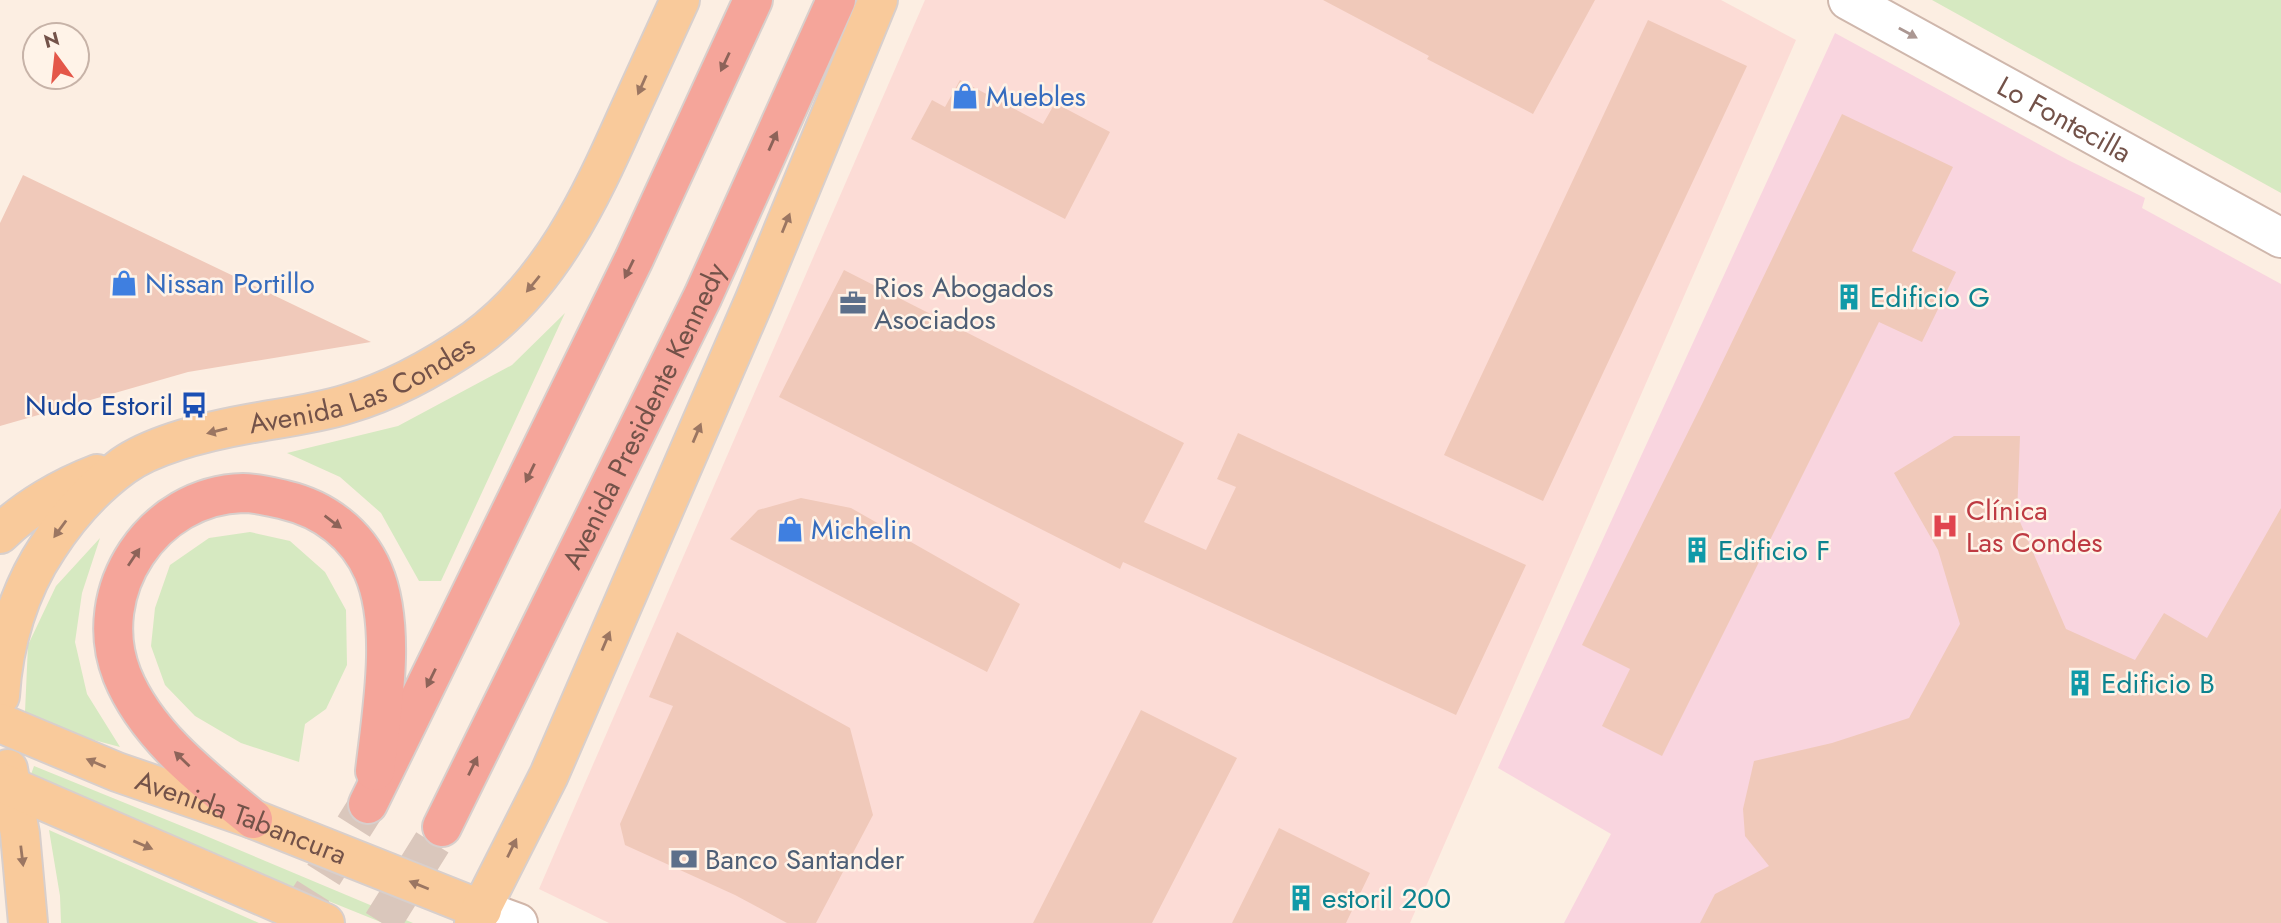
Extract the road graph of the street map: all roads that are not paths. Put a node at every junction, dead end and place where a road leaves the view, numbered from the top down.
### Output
1 (680, 0) edge
2 (753, 0) edge
3 (836, 0) edge
4 (878, 0) edge
5 (1848, 0) edge
6 (2281, 238) edge
7 (126, 464) junction
8 (0, 534) edge
9 (0, 696) edge
10 (0, 712) edge
11 (0, 723) edge
12 (6, 786) edge
13 (253, 819) junction
14 (442, 827) tunnel mouth
15 (478, 916) edge
16 (28, 923) edge
17 (325, 923) edge
18 (518, 923) edge

1 -> 7 main road, Avenida Las Condes
2 - 13 highway
14 -> 3 highway, Avenida Presidente Kennedy
15 -> 4 main road
5 -> 6 street, Lo Fontecilla
7 - 8 main road
7 -> 9 main road, Avenida Las Condes
10 - 11 main road
11 - 12 main road
13 -> 11 main road, Avenida Tabancura
12 -> 16 main road
12 -> 17 main road, Avenida Tabancura
15 -> 13 main road, Avenida Tabancura
15 - 18 street

